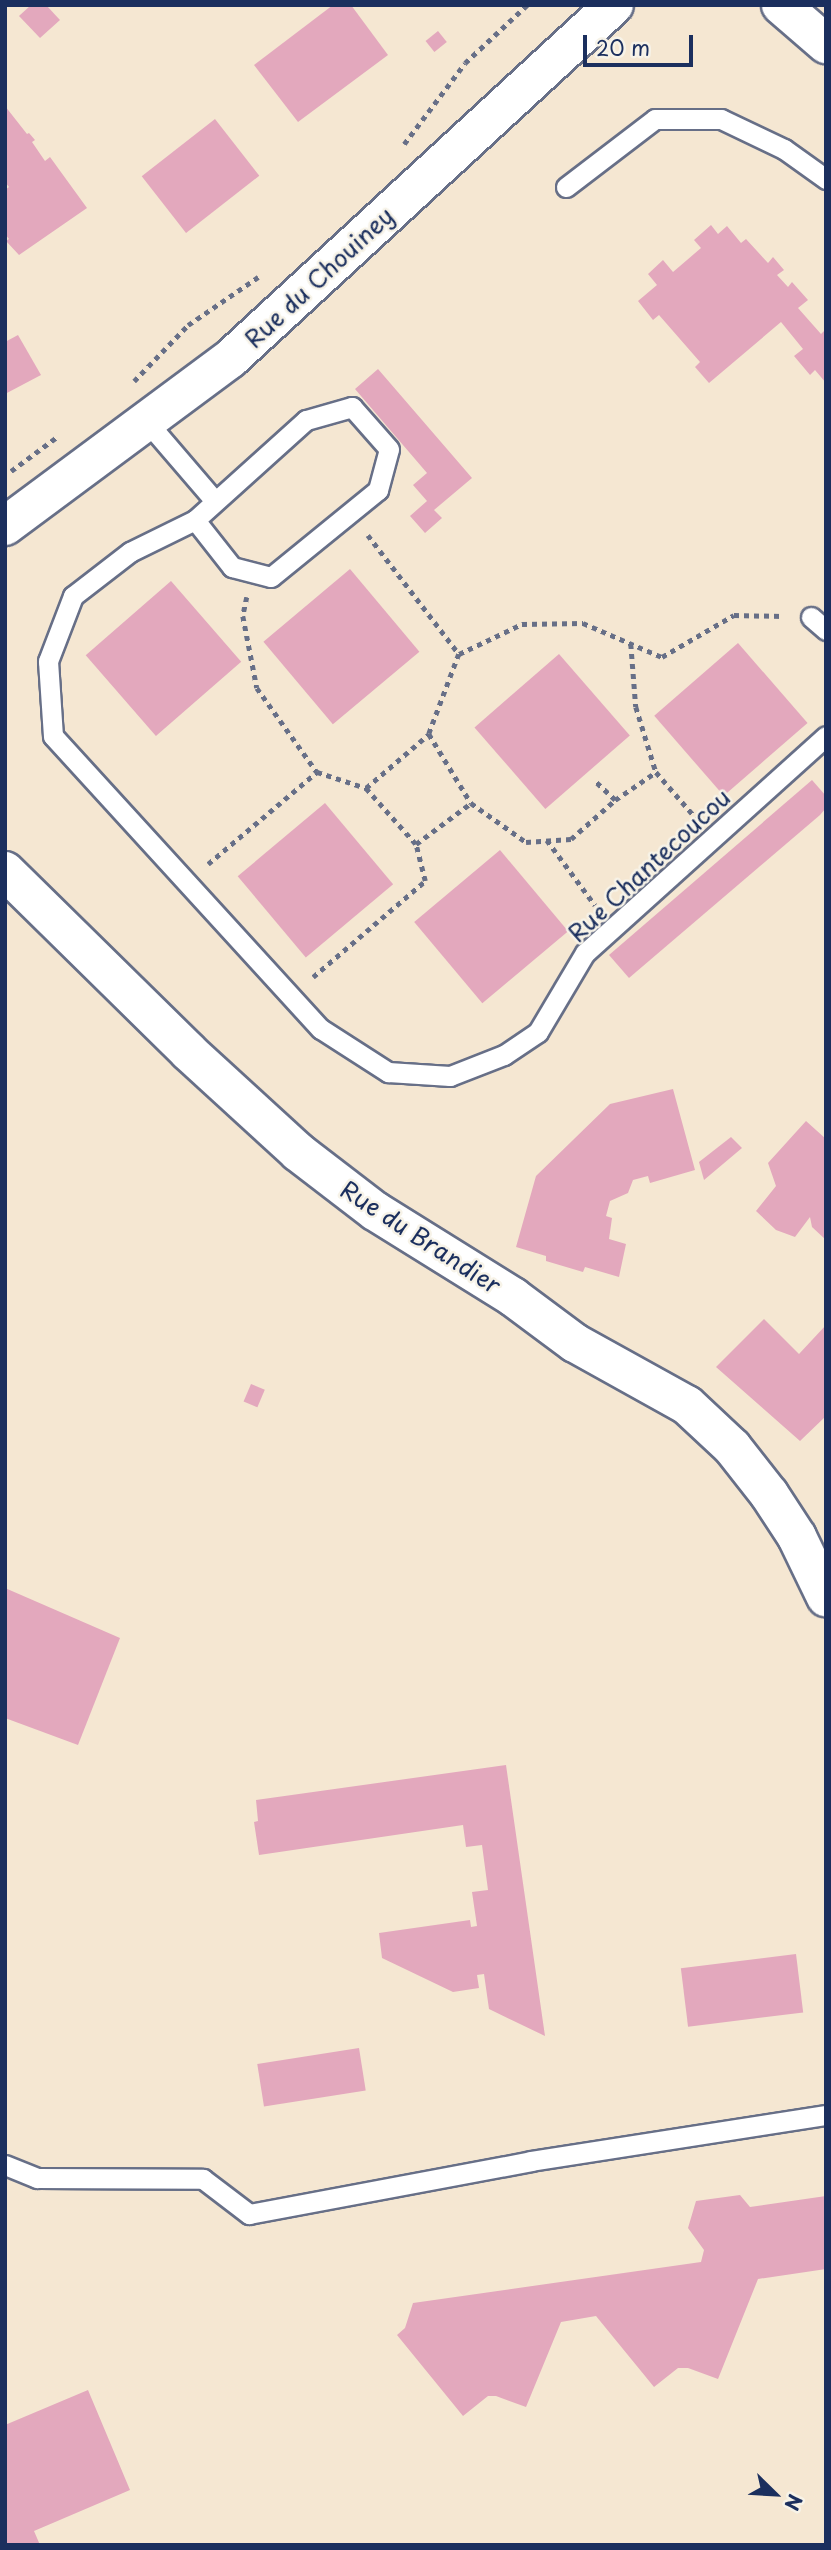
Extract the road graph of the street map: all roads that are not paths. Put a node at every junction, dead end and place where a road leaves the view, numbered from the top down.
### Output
1 (614, 5) edge
2 (781, 5) edge
3 (826, 44) edge
4 (826, 179) edge
5 (566, 187) dead end
6 (148, 423) junction
7 (214, 500) junction
8 (195, 520) junction
9 (5, 526) edge
10 (826, 736) edge
11 (5, 871) edge
12 (826, 1597) edge
13 (826, 2115) edge
14 (5, 2165) edge

1 - 6 street, Rue du Chouiney
2 - 3 street
4 - 5 lane
6 - 7 lane
6 - 9 street, Rue du Chouiney
7 - 8 lane
7 - 8 lane
8 - 10 lane, Rue Chantecoucou
11 - 12 street, Rue du Brandier
13 - 14 lane

